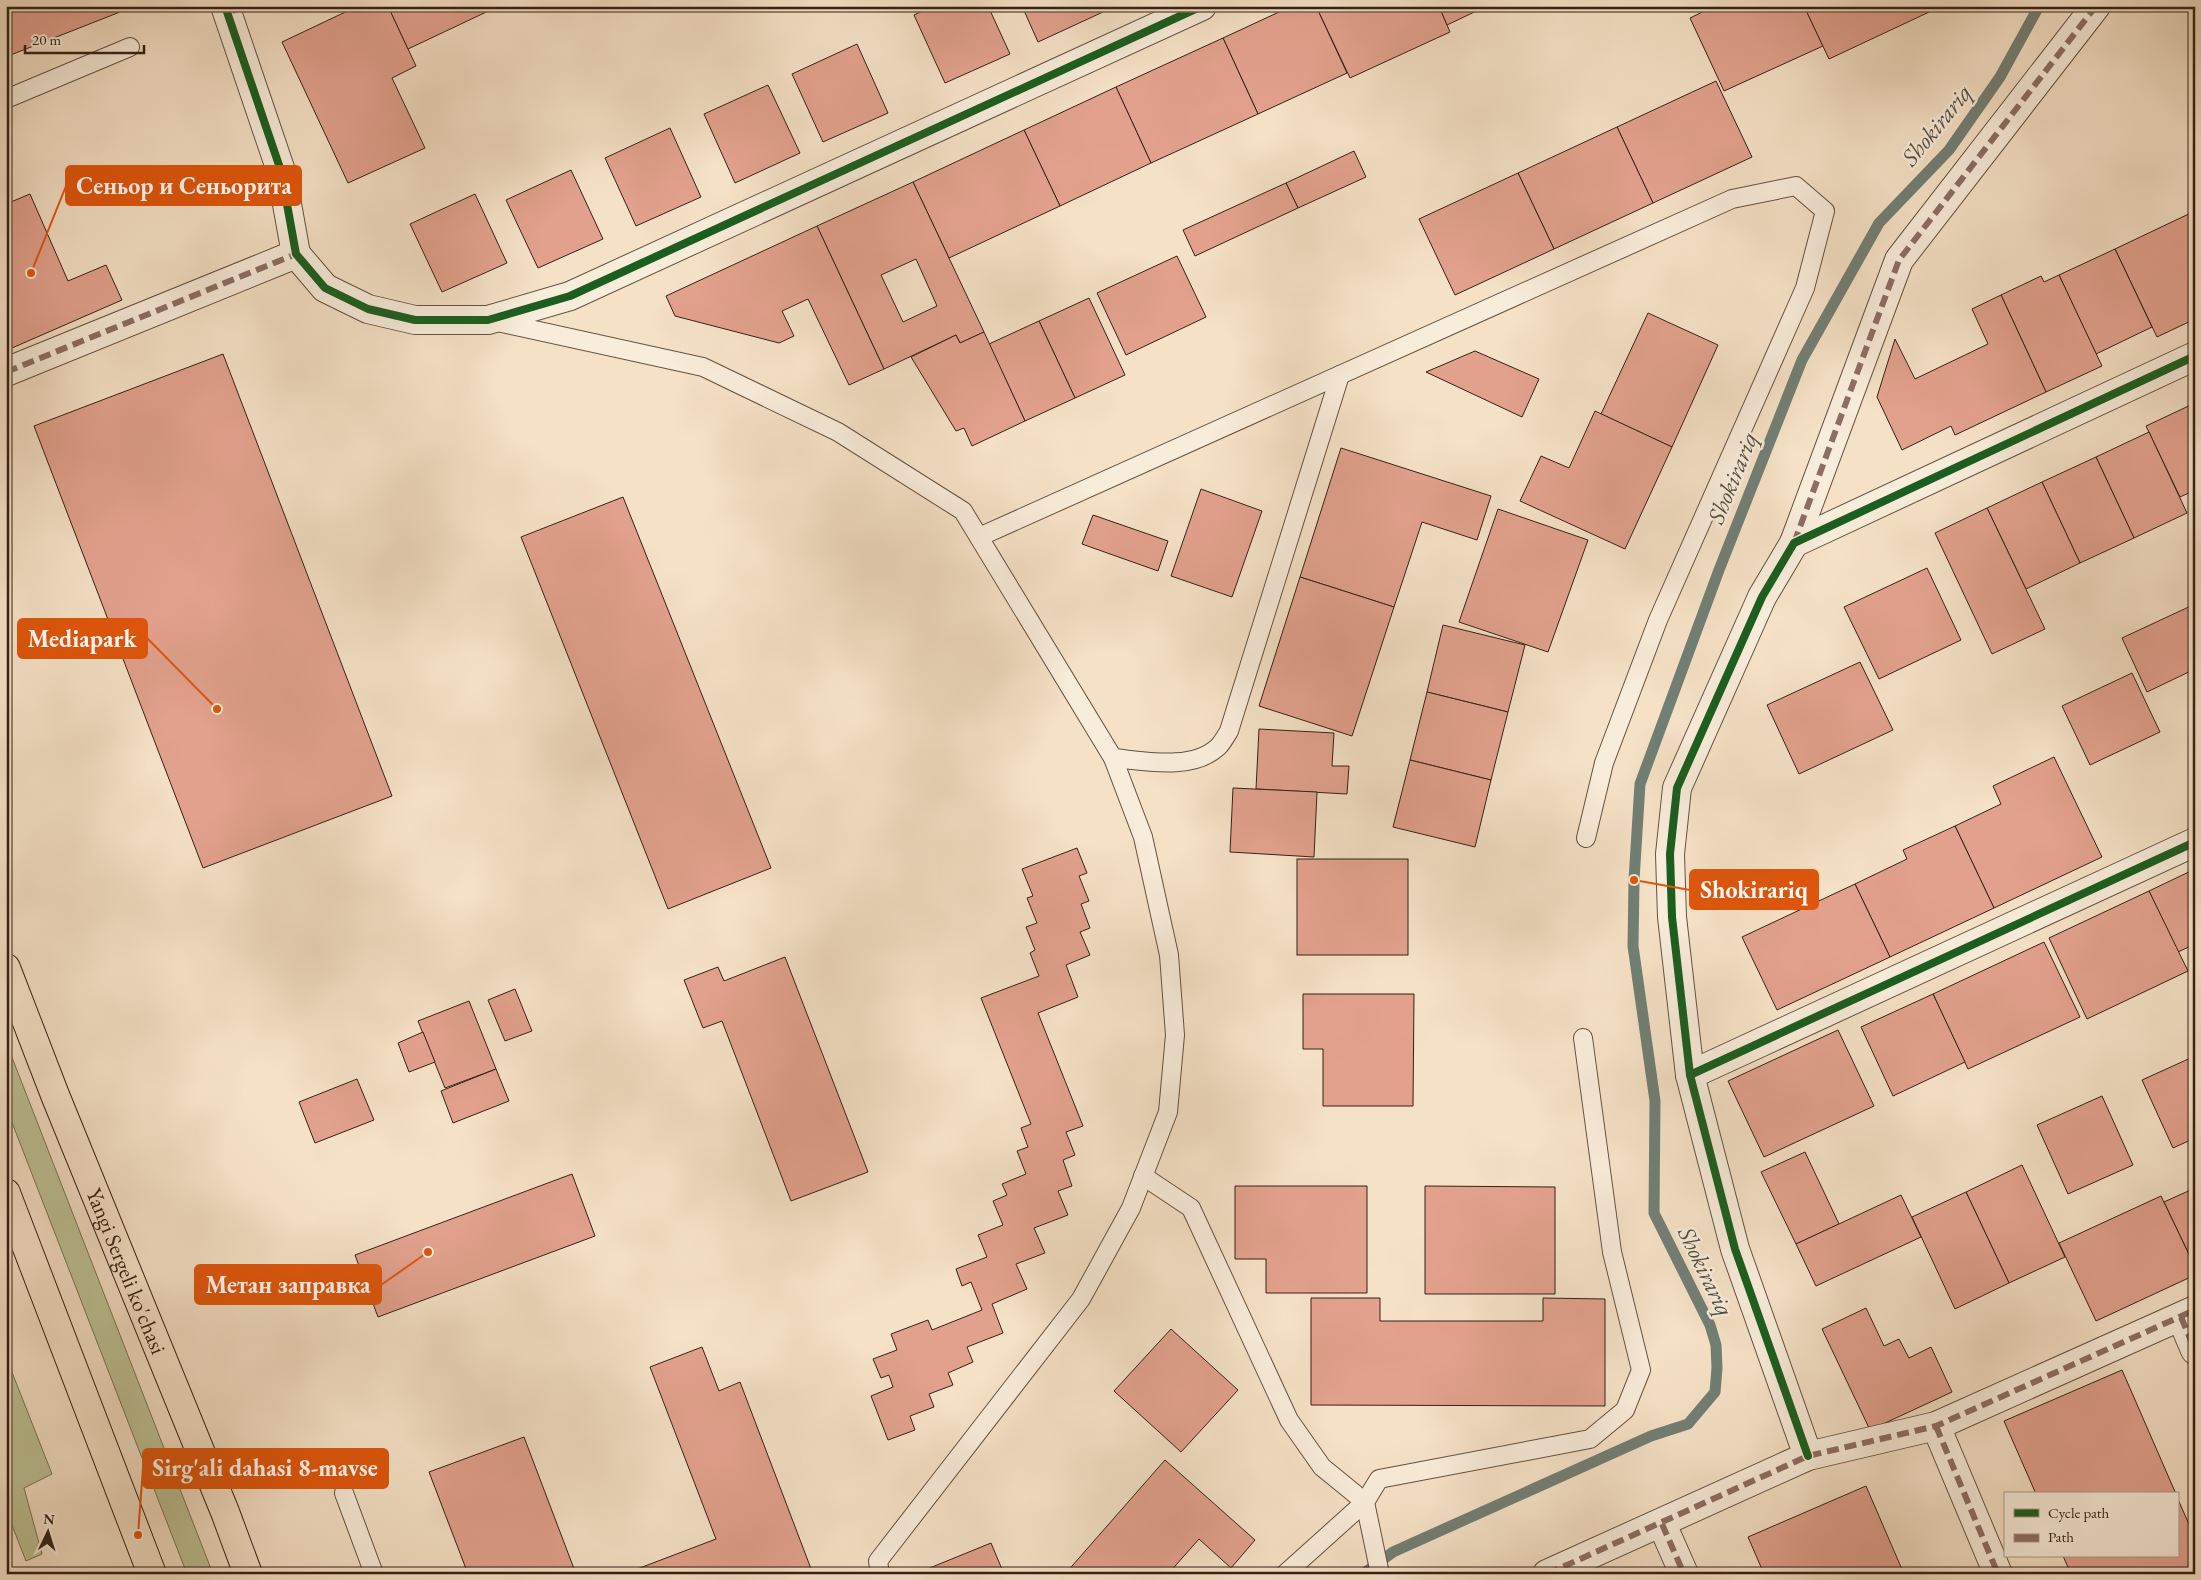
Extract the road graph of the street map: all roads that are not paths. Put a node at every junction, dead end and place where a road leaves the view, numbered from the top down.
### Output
1 (1202, 6) edge
2 (2096, 6) edge
3 (232, 8) edge
4 (130, 47) dead end
5 (6, 99) edge
6 (296, 254) junction
7 (488, 320) junction
8 (2195, 356) edge
9 (6, 372) edge
10 (1340, 376) junction
11 (979, 537) junction
12 (1794, 543) junction
13 (1113, 758) junction
14 (1586, 838) dead end
15 (2195, 842) edge
16 (6, 968) edge
17 (1583, 1038) dead end
18 (1690, 1075) junction
19 (1143, 1176) junction
20 (6, 1193) edge
21 (2188, 1314) edge
22 (2195, 1350) edge
23 (1936, 1426) junction
24 (1808, 1456) junction
25 (344, 1493) dead end
26 (1365, 1502) junction
27 (1662, 1524) junction
28 (152, 1574) edge
29 (248, 1574) edge
30 (374, 1574) edge
31 (880, 1574) edge
32 (1285, 1574) edge
33 (1380, 1574) edge
34 (1548, 1574) edge
35 (1684, 1574) edge
36 (1998, 1574) edge

1 - 7 street
2 - 12 street
3 - 6 street
4 - 5 lane
6 - 7 street
6 - 9 street
7 - 11 lane
8 - 12 street
10 - 11 lane
10 - 13 lane
10 - 14 lane
11 - 13 lane
12 - 18 street
13 - 19 lane
15 - 18 street
16 - 29 main road, Yangi Sergeli ko'chasi
17 - 26 lane
18 - 24 street
19 - 26 lane
19 - 31 lane
20 - 28 main road
21 - 22 street
21 - 23 street
23 - 24 street
23 - 36 street
24 - 27 street
25 - 30 lane
26 - 32 lane
26 - 33 lane
27 - 34 street
27 - 35 street

